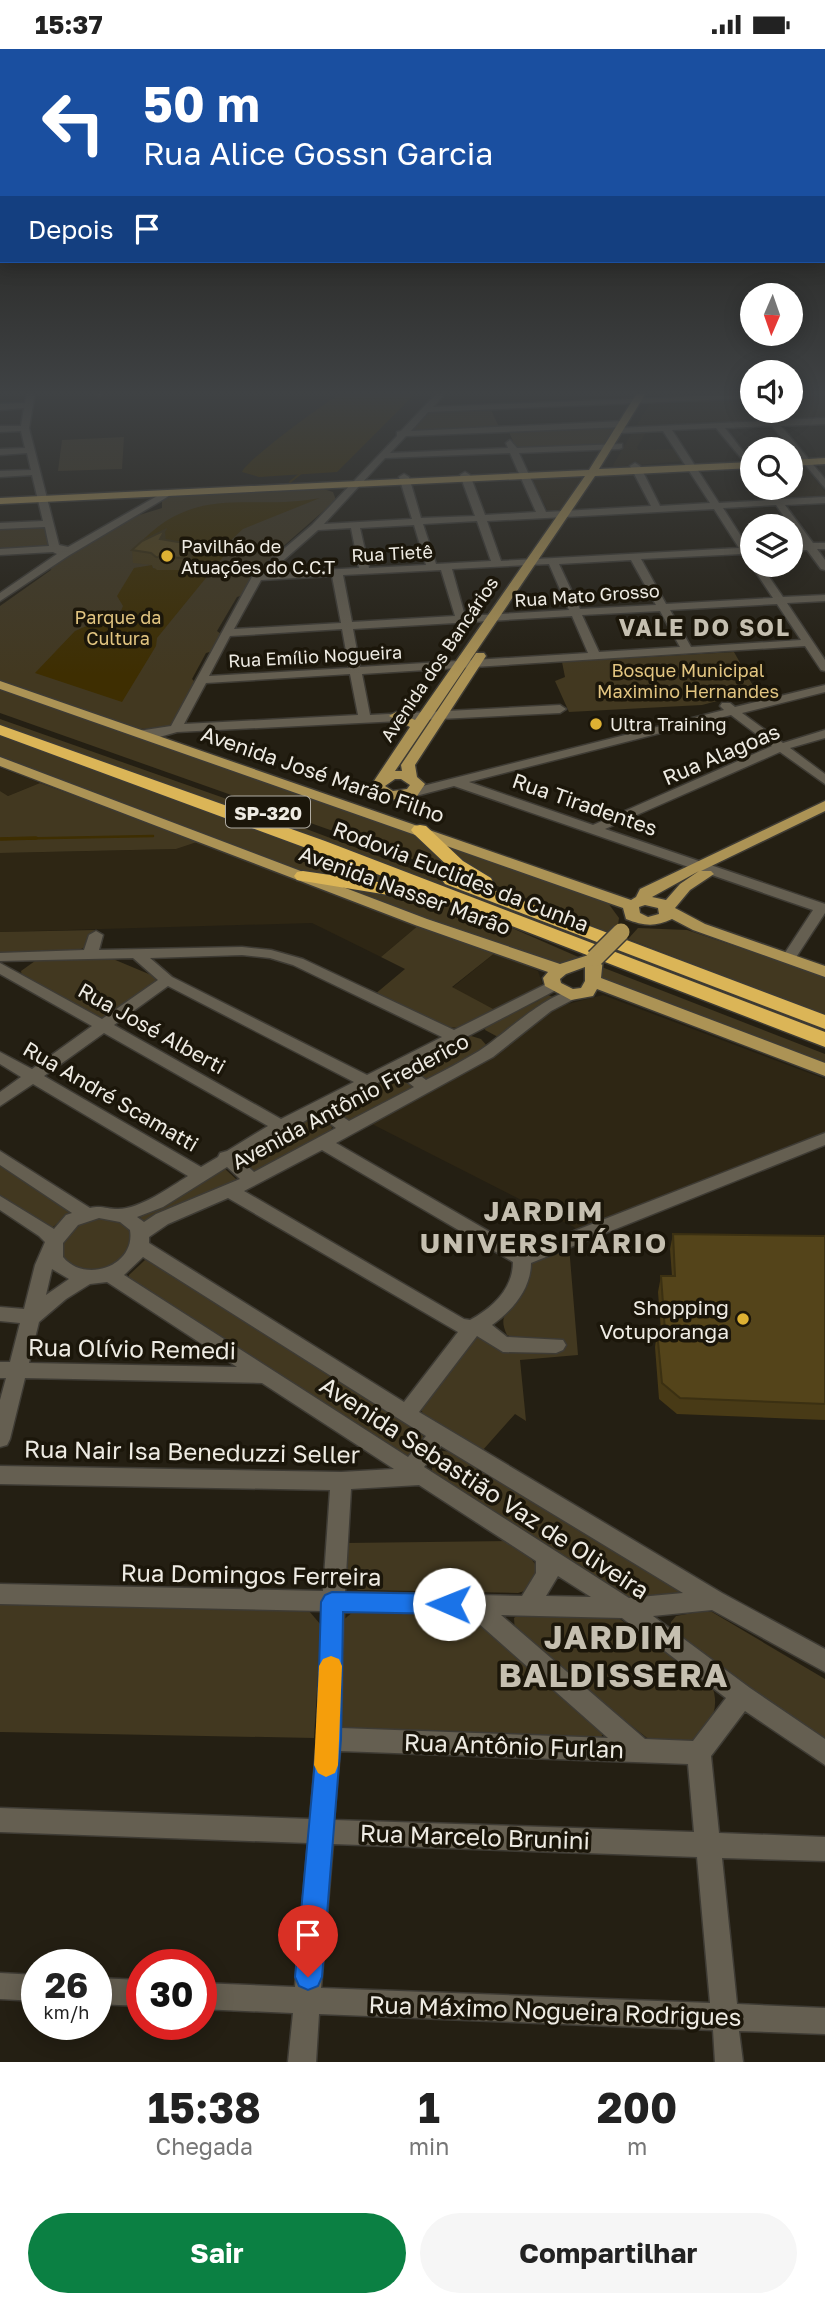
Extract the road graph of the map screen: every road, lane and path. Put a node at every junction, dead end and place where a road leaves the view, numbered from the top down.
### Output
1 (39, 487) edge
2 (259, 487) edge
3 (295, 487) edge
4 (320, 487) edge
5 (352, 487) edge
6 (407, 487) edge
7 (469, 487) edge
8 (530, 487) edge
9 (587, 487) edge
10 (646, 487) edge
11 (704, 487) edge
12 (154, 496) junction
13 (60, 497) junction
14 (42, 498) junction
15 (0, 499) edge
16 (777, 500) edge
17 (825, 500) edge
18 (338, 502) junction
19 (779, 503) junction
20 (718, 506) junction
21 (657, 509) junction
22 (571, 512) junction
23 (542, 514) junction
24 (480, 517) junction
25 (418, 520) junction
26 (49, 524) junction
27 (355, 525) junction
28 (0, 526) edge
29 (315, 527) junction
30 (740, 537) edge
31 (825, 545) edge
32 (811, 546) junction
33 (803, 547) edge
34 (740, 550) edge
35 (59, 551) junction
36 (0, 552) edge
37 (634, 556) junction
38 (540, 561) junction
39 (499, 565) junction
40 (825, 567) edge
41 (446, 568) junction
42 (432, 569) junction
43 (365, 572) junction
44 (337, 573) junction
45 (257, 577) junction
46 (763, 577) edge
47 (26, 579) junction
48 (0, 580) edge
49 (0, 598) edge
50 (825, 598) edge
51 (779, 601) junction
52 (661, 607) junction
53 (576, 612) junction
54 (498, 618) junction
55 (461, 620) junction
56 (347, 627) junction
57 (226, 633) junction
58 (807, 643) junction
59 (687, 650) junction
60 (595, 655) junction
61 (475, 664) junction
62 (459, 665) junction
63 (825, 668) edge
64 (356, 671) junction
65 (202, 680) junction
66 (825, 680) edge
67 (0, 685) edge
68 (825, 688) edge
69 (729, 708) junction
70 (560, 709) dead end
71 (441, 713) junction
72 (0, 716) edge
73 (396, 716) joint
74 (364, 717) junction
75 (420, 720) junction
76 (176, 728) junction
77 (0, 730) edge
78 (142, 734) junction
79 (825, 734) edge
80 (781, 747) junction
81 (0, 761) edge
82 (452, 779) junction
83 (825, 780) edge
84 (379, 783) junction
85 (412, 783) junction
86 (396, 797) junction
87 (334, 801) junction
88 (825, 805) edge
89 (825, 814) edge
90 (376, 815) junction
91 (594, 829) junction
92 (419, 830) junction
93 (780, 830) junction
94 (706, 868) junction
95 (303, 876) junction
96 (462, 899) junction
97 (635, 906) junction
98 (667, 909) junction
99 (823, 909) edge
100 (534, 911) junction
101 (653, 922) junction
102 (622, 931) junction
103 (96, 935) dead end
104 (138, 955) junction
105 (90, 956) junction
106 (0, 957) edge
107 (594, 959) junction
108 (788, 959) junction
109 (0, 968) edge
110 (825, 972) edge
111 (557, 978) junction
112 (167, 980) junction
113 (593, 981) junction
114 (571, 995) junction
115 (825, 1022) edge
116 (474, 1027) junction
117 (104, 1028) junction
118 (453, 1036) junction
119 (825, 1040) edge
120 (499, 1044) junction
121 (0, 1057) edge
122 (397, 1066) junction
123 (825, 1070) edge
124 (32, 1076) junction
125 (366, 1081) junction
126 (425, 1088) junction
127 (0, 1100) edge
128 (318, 1107) junction
129 (281, 1126) junction
130 (348, 1129) junction
131 (825, 1139) edge
132 (323, 1143) junction
133 (0, 1157) edge
134 (226, 1157) junction
135 (199, 1174) junction
136 (253, 1180) junction
137 (230, 1191) junction
138 (0, 1202) edge
139 (86, 1214) junction
140 (122, 1215) junction
141 (141, 1240) junction
142 (53, 1243) junction
143 (522, 1259) junction
144 (110, 1275) junction
145 (87, 1277) junction
146 (0, 1314) edge
147 (32, 1317) junction
148 (473, 1327) junction
149 (556, 1345) dead end
150 (9, 1370) edge
151 (262, 1375) junction
152 (407, 1413) junction
153 (439, 1434) junction
154 (0, 1439) edge
155 (419, 1472) junction
156 (0, 1475) edge
157 (341, 1481) junction
158 (546, 1556) junction
159 (0, 1594) edge
160 (713, 1600) junction
161 (332, 1602) junction
162 (529, 1604) junction
163 (473, 1605) junction
164 (626, 1608) junction
165 (825, 1661) edge
166 (742, 1696) junction
167 (329, 1739) junction
168 (638, 1749) junction
169 (699, 1753) junction
170 (825, 1753) edge
171 (0, 1819) edge
172 (320, 1831) junction
173 (706, 1844) junction
174 (825, 1849) edge
175 (0, 1986) edge
176 (21, 1987) edge
177 (217, 1997) edge
178 (306, 2001) junction
179 (724, 2016) junction
180 (825, 2021) edge
181 (302, 2062) edge
182 (729, 2062) edge

1 - 14 street
2 - 13 main road
3 - 12 main road
4 - 18 main road
5 - 18 street
6 - 25 street
7 - 24 street
8 - 23 street
9 - 22 main road, Avenida dos Bancários
10 - 21 street
11 - 20 street
12 - 13 main road
12 - 35 street
13 - 14 main road
14 - 15 main road
14 - 26 street
16 - 19 street
17 - 19 street
18 - 29 street
19 - 20 street
19 - 32 street
20 - 21 street
20 - 30 street
21 - 22 street
22 - 23 street
22 - 38 main road, Avenida dos Bancários
23 - 24 street
24 - 25 street
24 - 39 street
25 - 27 street
25 - 42 street
26 - 28 street
26 - 35 street
27 - 29 street
27 - 43 street
29 - 45 street
31 - 32 street
32 - 33 street
32 - 40 street
34 - 37 street, Rua Tietê
35 - 36 street
35 - 47 street
37 - 38 street, Rua Tietê
37 - 52 street
38 - 39 street, Rua Tietê
38 - 53 street
38 - 54 main road, Avenida dos Bancários
39 - 41 street, Rua Tietê
41 - 42 street, Rua Tietê
41 - 55 street
42 - 43 street, Rua Tietê
43 - 44 street, Rua Tietê
44 - 45 street, Rua Tietê
44 - 56 street
45 - 57 street
46 - 51 street
47 - 48 street
47 - 49 street
50 - 51 street, Rua Mato Grosso
51 - 52 street, Rua Mato Grosso
51 - 58 street
52 - 53 street, Rua Mato Grosso
52 - 59 street
53 - 54 street, Rua Mato Grosso
53 - 60 street
54 - 55 street, Rua Mato Grosso
54 - 61 main road, Avenida dos Bancários
54 - 62 main road, Avenida dos Bancários
55 - 56 street, Rua Mato Grosso
56 - 57 street, Rua Mato Grosso
56 - 64 street
57 - 65 street
58 - 59 street, Rua Emílio Nogueira
58 - 63 street
59 - 60 street, Rua Emílio Nogueira
60 - 61 street, Rua Emílio Nogueira
61 - 62 street, Rua Emílio Nogueira
61 - 71 main road, Avenida dos Bancários
62 - 64 street, Rua Emílio Nogueira
62 - 75 main road, Avenida dos Bancários
64 - 65 street, Rua Emílio Nogueira
64 - 74 street
65 - 76 street
66 - 69 street
67 - 78 main road, Avenida José Marão Filho
68 - 69 street
69 - 80 street
69 - 82 street
70 - 71 street
71 - 75 street
71 - 85 main road, Avenida dos Bancários
72 - 100 highway, Rodovia Euclides da Cunha / SP-320
73 - 74 street
73 - 75 main road
74 - 76 street
75 - 84 main road, Avenida dos Bancários
76 - 78 street
77 - 96 highway, Rodovia Euclides da Cunha / SP-320
78 - 87 main road, Avenida José Marão Filho
79 - 80 street, Rua Alagoas
80 - 83 street
80 - 91 street, Rua Alagoas
81 - 95 main road, Avenida Nasser Marão
82 - 85 street
82 - 91 street, Rua Tiradentes
84 - 85 main road
84 - 86 main road
84 - 87 main road
85 - 86 main road
86 - 90 main road
87 - 90 main road, Avenida José Marão Filho
88 - 93 main road
89 - 93 main road
90 - 92 main road, Avenida José Marão Filho
91 - 94 street, Rua Tiradentes
92 - 97 main road, Avenida José Marão Filho
92 - 100 highway
93 - 94 main road
94 - 97 main road
94 - 98 main road
94 - 99 street, Rua Tiradentes
95 - 96 highway
95 - 111 main road, Avenida Nasser Marão
96 - 119 highway, Rodovia Euclides da Cunha / SP-320
97 - 98 main road
97 - 101 main road
97 - 102 main road
98 - 101 main road
98 - 108 main road
99 - 108 street
100 - 115 highway, Rodovia Euclides da Cunha / SP-320
101 - 102 main road
102 - 107 main road, Avenida Antônio Frederico, bridge
103 - 105 street
104 - 105 street
104 - 112 street
104 - 118 street
105 - 106 street
107 - 111 main road, Avenida Antônio Frederico
107 - 113 main road
108 - 110 main road
109 - 117 street, Rua José Alberti
111 - 114 main road
111 - 116 street, Avenida Antônio Frederico
112 - 117 street
112 - 125 street
113 - 114 main road, Avenida Antônio Frederico
113 - 123 main road
114 - 120 street, Avenida Antônio Frederico
116 - 118 street, Avenida Antônio Frederico
116 - 120 street
117 - 124 street
117 - 129 street, Rua José Alberti
118 - 122 street, Avenida Antônio Frederico
120 - 126 street, Avenida Antônio Frederico
121 - 124 street, Rua André Scamatti
122 - 125 street, Avenida Antônio Frederico
122 - 126 street
124 - 127 street
124 - 135 street, Rua André Scamatti
125 - 128 street, Avenida Antônio Frederico
126 - 130 street, Avenida Antônio Frederico
128 - 129 street, Avenida Antônio Frederico
128 - 130 street
129 - 134 street, Avenida Antônio Frederico
130 - 132 street, Avenida Antônio Frederico
131 - 143 street
132 - 136 street, Avenida Antônio Frederico
132 - 143 street
133 - 139 street
134 - 135 street, Avenida Antônio Frederico
134 - 136 street
135 - 140 street, Avenida Antônio Frederico
136 - 137 street, Avenida Antônio Frederico
137 - 141 street, Avenida Antônio Frederico
137 - 148 street
138 - 142 street
139 - 140 street
139 - 142 street
140 - 141 street
141 - 144 street
141 - 152 street, Avenida Sebastião Vaz de Oliveira
142 - 145 street
142 - 147 street
143 - 148 street
144 - 145 street
144 - 151 street, Avenida Sebastião Vaz de Oliveira
145 - 147 street
146 - 147 street
147 - 150 street
148 - 149 street
148 - 152 street
150 - 151 street, Rua Olívio Remedi
150 - 154 street
151 - 155 street, Avenida Sebastião Vaz de Oliveira
152 - 153 street, Avenida Sebastião Vaz de Oliveira
153 - 155 street
153 - 160 street, Avenida Sebastião Vaz de Oliveira
155 - 157 street, Rua Nair Isa Beneduzzi Seller
155 - 158 street, Avenida Sebastião Vaz de Oliveira
156 - 157 street, Rua Nair Isa Beneduzzi Seller
157 - 161 street
158 - 162 street
158 - 164 street, Avenida Sebastião Vaz de Oliveira
159 - 161 street, Rua Domingos Ferreira
160 - 164 street, Rua Domingos Ferreira
160 - 165 street, Avenida Sebastião Vaz de Oliveira
161 - 163 street, Rua Domingos Ferreira
161 - 167 street
162 - 163 street, Rua Domingos Ferreira
162 - 164 street, Rua Domingos Ferreira
163 - 168 street
164 - 166 street, Avenida Sebastião Vaz de Oliveira
166 - 169 street
166 - 170 street, Avenida Sebastião Vaz de Oliveira
167 - 168 street, Rua Antônio Furlan
167 - 172 street
168 - 169 street, Rua Antônio Furlan
169 - 173 street
171 - 172 street, Rua Marcelo Brunini
172 - 173 street, Rua Marcelo Brunini
172 - 178 street
173 - 174 street, Rua Marcelo Brunini
173 - 179 street
175 - 176 street
177 - 178 street, Rua Máximo Nogueira Rodrigues
178 - 179 street, Rua Máximo Nogueira Rodrigues
178 - 181 street
179 - 180 street, Rua Máximo Nogueira Rodrigues
179 - 182 street

